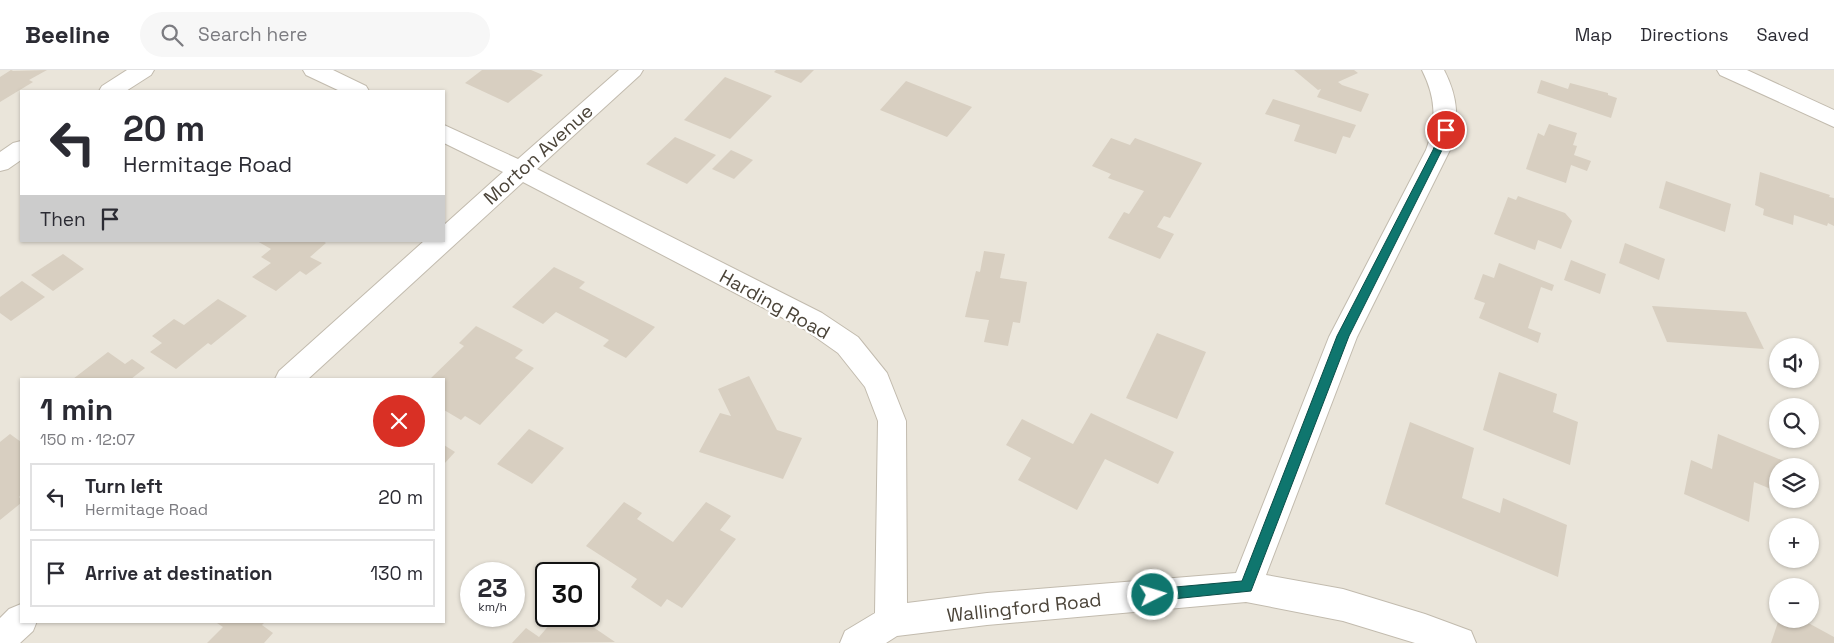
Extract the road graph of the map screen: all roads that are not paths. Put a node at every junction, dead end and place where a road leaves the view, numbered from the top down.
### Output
1 (143, 70) edge
2 (314, 70) edge
3 (632, 70) edge
4 (1433, 70) edge
5 (1728, 70) edge
6 (112, 90) edge
7 (356, 90) edge
8 (1834, 119) edge
9 (445, 133) edge
10 (20, 150) edge
11 (0, 163) edge
12 (520, 170) junction
13 (445, 237) edge
14 (440, 242) edge
15 (290, 378) edge
16 (1246, 587) junction
17 (20, 621) edge
18 (891, 621) junction
19 (0, 640) edge
20 (857, 643) edge
21 (1459, 643) edge

1 - 6 street
2 - 7 street
3 - 12 street, Morton Avenue
4 - 16 street
5 - 8 street
9 - 12 street, Harding Road
10 - 11 street
12 - 13 street, Morton Avenue
12 - 18 street, Harding Road
14 - 15 street
16 - 18 street, Wallingford Road
16 - 21 street, Wallingford Road
17 - 19 street
18 - 20 street, Wallingford Road

